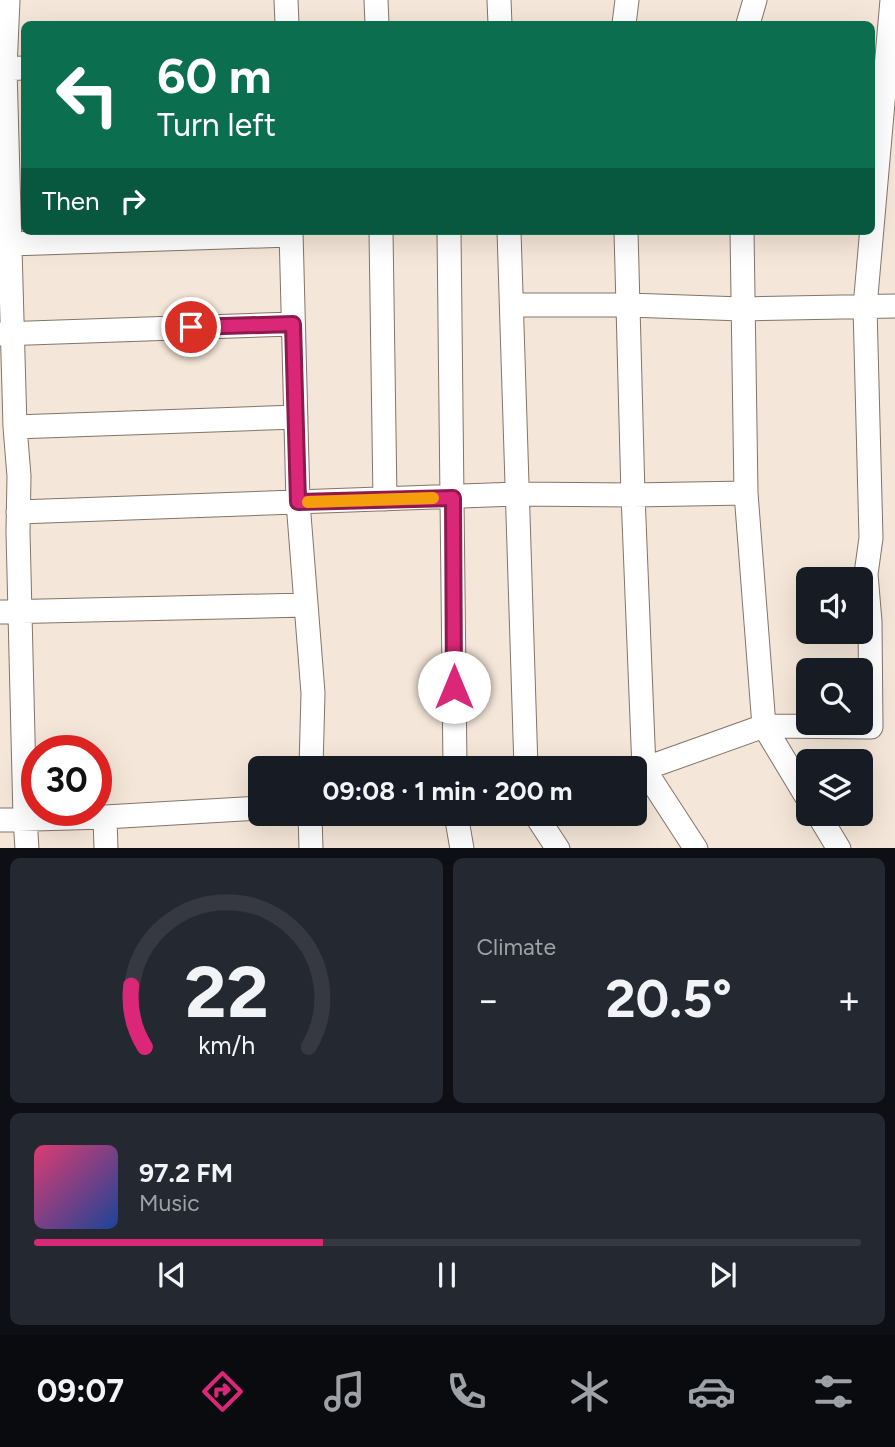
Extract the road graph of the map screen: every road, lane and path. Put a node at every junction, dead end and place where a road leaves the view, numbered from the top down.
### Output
1 (8, 0) edge
2 (286, 0) edge
3 (376, 0) edge
4 (499, 0) edge
5 (627, 0) edge
6 (755, 0) edge
7 (892, 0) edge
8 (287, 21) edge
9 (377, 21) edge
10 (500, 21) edge
11 (624, 21) edge
12 (749, 21) edge
13 (10, 69) edge
14 (10, 159) edge
15 (875, 193) edge
16 (239, 235) edge
17 (290, 235) edge
18 (381, 235) edge
19 (449, 235) edge
20 (509, 235) edge
21 (626, 235) edge
22 (742, 235) edge
23 (871, 235) edge
24 (10, 244) junction
25 (512, 305) junction
26 (628, 305) junction
27 (895, 306) edge
28 (865, 307) junction
29 (742, 309) junction
30 (293, 324) junction
31 (6, 333) edge
32 (296, 417) junction
33 (15, 427) junction
34 (9, 477) edge
35 (746, 493) junction
36 (517, 495) junction
37 (634, 495) junction
38 (453, 498) junction
39 (385, 499) junction
40 (298, 502) junction
41 (18, 512) junction
42 (305, 605) junction
43 (10, 611) edge
44 (764, 726) junction
45 (311, 756) edge
46 (455, 756) edge
47 (526, 756) edge
48 (640, 756) edge
49 (21, 763) edge
50 (647, 768) edge
51 (796, 779) edge
52 (647, 781) edge
53 (248, 809) edge
54 (112, 817) edge
55 (21, 818) edge
56 (0, 820) edge
57 (26, 826) edge
58 (106, 826) edge
59 (310, 826) edge
60 (458, 826) edge
61 (543, 826) edge
62 (825, 826) edge
63 (27, 848) edge
64 (106, 848) edge
65 (311, 848) edge
66 (462, 848) edge
67 (557, 848) edge
68 (695, 848) edge
69 (838, 848) edge

1 - 13 street
2 - 8 street
3 - 9 street
4 - 10 street
5 - 11 street
6 - 12 street
7 - 15 street
13 - 14 street
14 - 24 street
16 - 24 street
17 - 30 street
18 - 39 street
19 - 38 street
20 - 25 street
21 - 26 street
22 - 29 street
23 - 28 street
24 - 31 street
25 - 26 street
25 - 36 street
26 - 29 street
26 - 37 street
27 - 28 street
28 - 29 street
28 - 44 street
29 - 35 street
30 - 31 street
30 - 32 street
31 - 33 street
32 - 33 street
32 - 40 street
33 - 34 street
34 - 41 street
35 - 37 street
35 - 44 street
36 - 37 street
36 - 38 street
36 - 47 street
37 - 48 street
38 - 39 street
38 - 46 street
39 - 40 street
40 - 41 street
40 - 42 street
41 - 43 street
42 - 43 street
42 - 45 street
43 - 49 street
44 - 50 street
44 - 51 street
52 - 68 street
53 - 54 street
55 - 56 street
57 - 63 street
58 - 64 street
59 - 65 street
60 - 66 street
61 - 67 street
62 - 69 street

